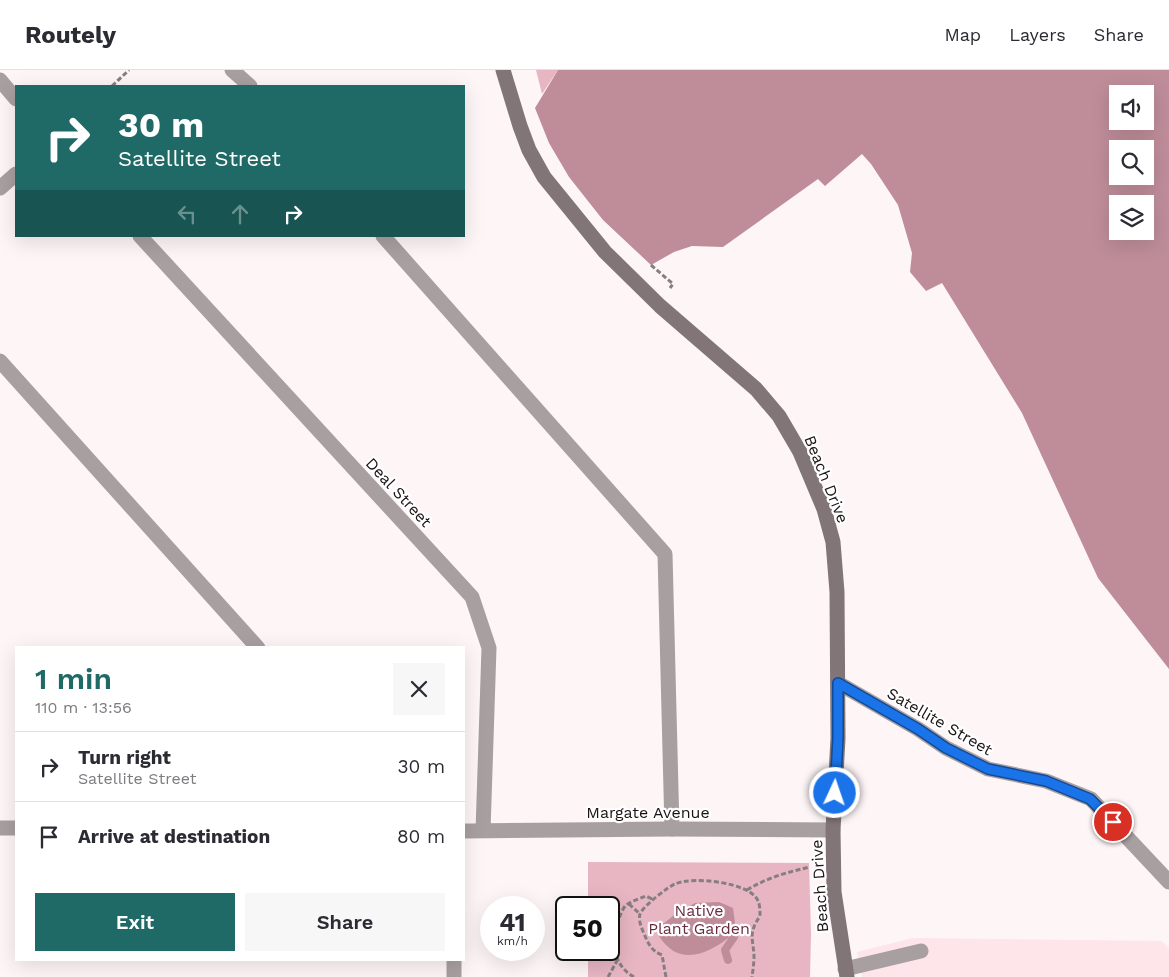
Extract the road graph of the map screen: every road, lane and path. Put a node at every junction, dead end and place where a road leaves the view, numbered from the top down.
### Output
1 (129, 70) edge
2 (503, 70) edge
3 (0, 80) edge
4 (113, 85) edge
5 (15, 98) edge
6 (15, 175) edge
7 (0, 188) edge
8 (141, 237) edge
9 (384, 237) edge
10 (0, 361) edge
11 (256, 646) edge
12 (838, 683) junction
13 (0, 828) edge
14 (15, 828) edge
15 (672, 829) junction
16 (833, 830) junction
17 (465, 831) edge
18 (483, 831) junction
19 (810, 867) dead end
20 (1169, 882) edge
21 (747, 891) junction
22 (654, 900) junction
23 (629, 904) junction
24 (640, 914) junction
25 (620, 916) edge
26 (921, 951) dead end
27 (454, 961) edge
28 (617, 961) edge
29 (619, 961) edge
30 (846, 973) edge
31 (454, 977) edge
32 (608, 977) edge
33 (634, 977) edge
34 (666, 977) edge
35 (752, 977) edge

1 - 4 path
2 - 12 main road, Beach Drive
3 - 5 street
6 - 7 street
8 - 18 street, Deal Street
9 - 15 street
10 - 11 street
12 - 16 main road, Beach Drive
12 - 20 street, Satellite Street
13 - 14 street
15 - 16 street, Margate Avenue
15 - 18 street, Margate Avenue
16 - 30 main road, Beach Drive
17 - 18 street, Margate Avenue
19 - 21 path
21 - 22 path
21 - 35 path
22 - 23 path
22 - 24 path
23 - 24 path
23 - 25 path
24 - 34 path
26 - 30 street
27 - 31 street
28 - 32 path
29 - 33 path

